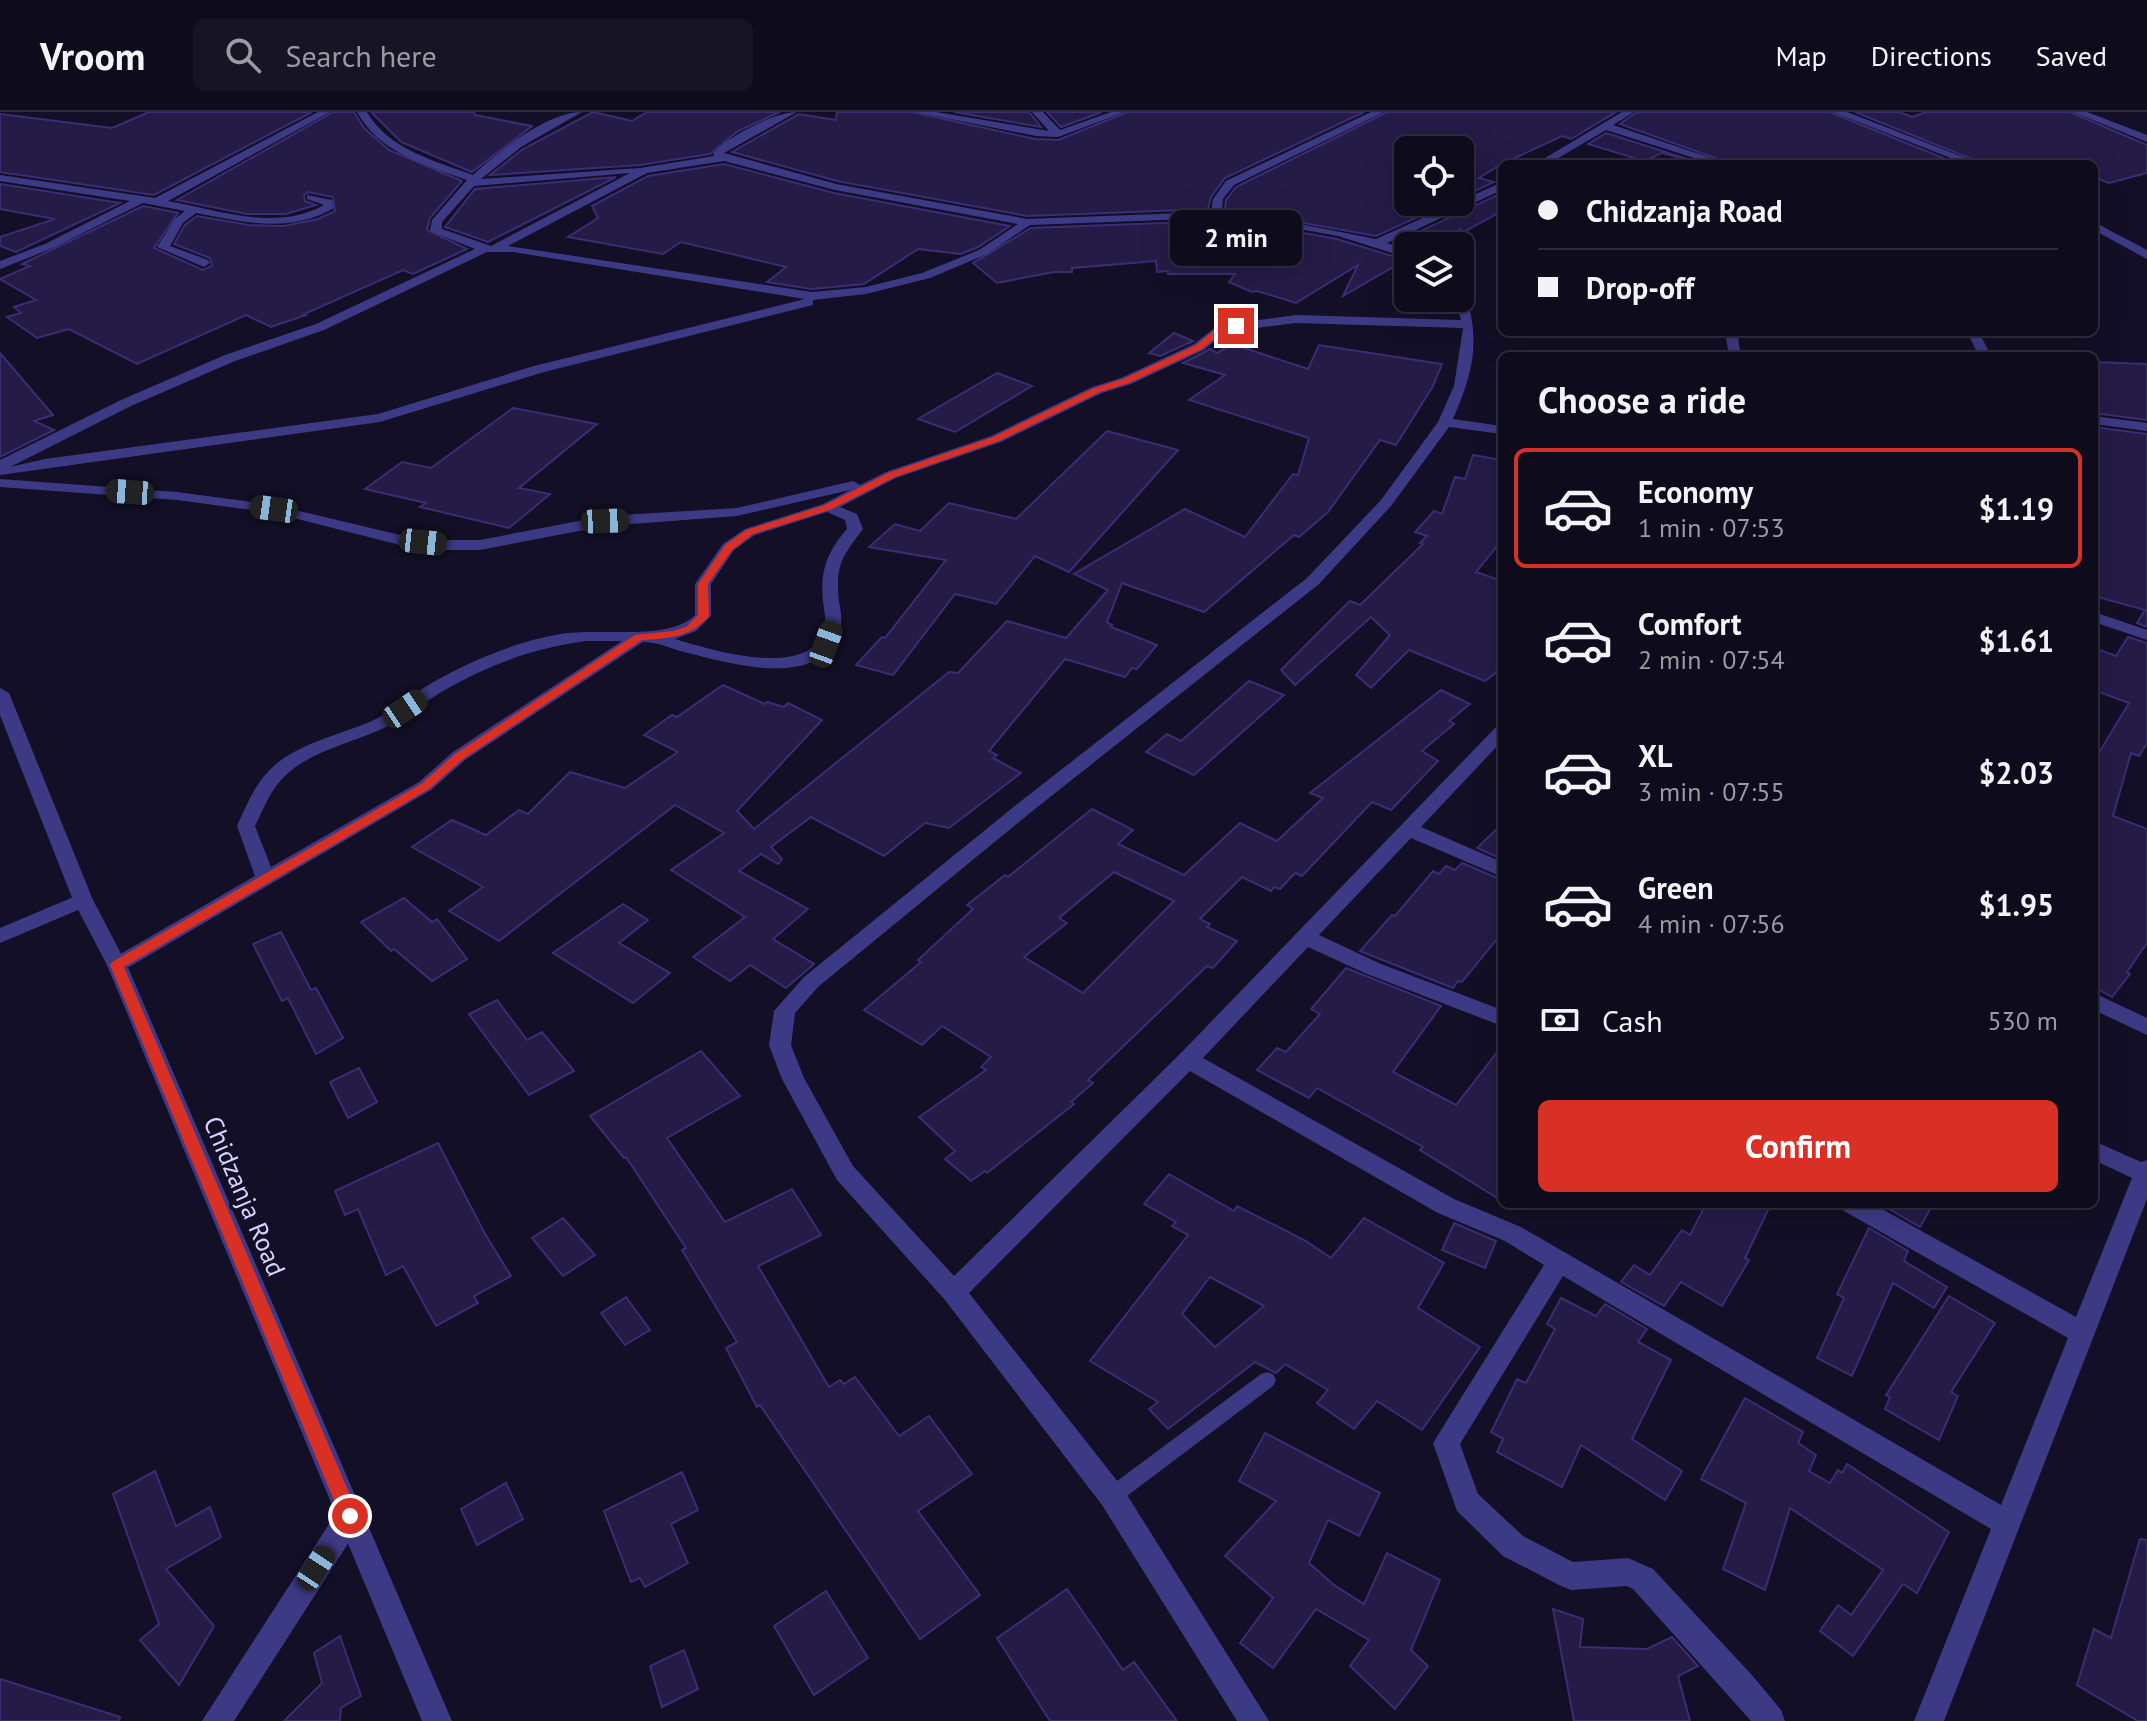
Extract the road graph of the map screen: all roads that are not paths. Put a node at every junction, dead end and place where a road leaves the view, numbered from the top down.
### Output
1 (325, 112) edge
2 (362, 112) edge
3 (577, 112) edge
4 (792, 112) edge
5 (920, 112) edge
6 (1037, 112) edge
7 (1120, 112) edge
8 (1379, 112) edge
9 (1629, 112) edge
10 (1838, 112) edge
11 (2078, 112) edge
12 (1605, 126) junction
13 (1058, 134) junction
14 (2147, 139) edge
15 (724, 158) junction
16 (1547, 160) edge
17 (1711, 160) edge
18 (1965, 160) edge
19 (652, 167) junction
20 (0, 178) edge
21 (474, 182) junction
22 (1498, 188) edge
23 (311, 197) dead end
24 (141, 200) junction
25 (157, 202) junction
26 (194, 209) junction
27 (1216, 215) junction
28 (1027, 222) junction
29 (2098, 227) edge
30 (1377, 243) junction
31 (489, 249) junction
32 (1394, 249) edge
33 (2147, 255) edge
34 (204, 263) dead end
35 (0, 265) edge
36 (837, 295) junction
37 (1465, 312) edge
38 (1469, 324) junction
39 (2098, 421) edge
40 (1445, 422) junction
41 (2147, 427) edge
42 (1498, 429) edge
43 (0, 466) edge
44 (0, 474) edge
45 (891, 475) junction
46 (0, 483) edge
47 (828, 507) junction
48 (2098, 618) edge
49 (2147, 635) edge
50 (647, 637) junction
51 (0, 693) edge
52 (1498, 741) edge
53 (1408, 829) junction
54 (1498, 868) edge
55 (265, 878) junction
56 (83, 900) junction
57 (0, 936) edge
58 (1305, 937) junction
59 (117, 965) junction
60 (2098, 1003) edge
61 (1498, 1016) edge
62 (2147, 1027) edge
63 (1188, 1060) junction
64 (2098, 1152) edge
65 (2146, 1172) edge
66 (1859, 1208) edge
67 (1559, 1262) junction
68 (954, 1292) junction
69 (2080, 1332) junction
70 (1267, 1380) dead end
71 (1112, 1496) junction
72 (350, 1516) junction
73 (2006, 1523) junction
74 (217, 1721) edge
75 (437, 1721) edge
76 (1254, 1721) edge
77 (1770, 1721) edge
78 (1929, 1721) edge

1 - 25 street
2 - 21 street
3 - 21 street
4 - 15 street
5 - 13 street
6 - 13 street
7 - 13 street
8 - 27 street
9 - 12 street
10 - 18 street
11 - 14 street
12 - 16 street
12 - 17 street
15 - 19 street
15 - 28 street
19 - 21 street
19 - 31 street
20 - 24 street
21 - 31 street
22 - 30 street
23 - 26 street
24 - 25 street
24 - 35 street
25 - 26 street
26 - 34 street
27 - 28 street
27 - 30 street
28 - 36 street
29 - 33 street
30 - 32 street
31 - 36 street
31 - 43 street
36 - 44 street
37 - 38 street
38 - 40 street
38 - 45 street
39 - 41 street
40 - 42 street
40 - 68 street
45 - 46 street
45 - 47 street
47 - 50 street
47 - 50 street
48 - 49 street
50 - 55 street
50 - 55 street
51 - 56 street, Chidzanja Road
52 - 53 street
53 - 54 street
53 - 58 street
55 - 59 street
56 - 57 street
56 - 59 street, Chidzanja Road
58 - 61 street
58 - 63 street
59 - 72 street, Chidzanja Road
60 - 62 street
63 - 67 street
63 - 68 street
64 - 65 street
65 - 69 street
66 - 69 street
67 - 73 street
67 - 77 street
68 - 71 street
69 - 73 street
70 - 71 lane
71 - 76 street
72 - 74 street
72 - 75 street, Chidzanja Road
73 - 78 street

